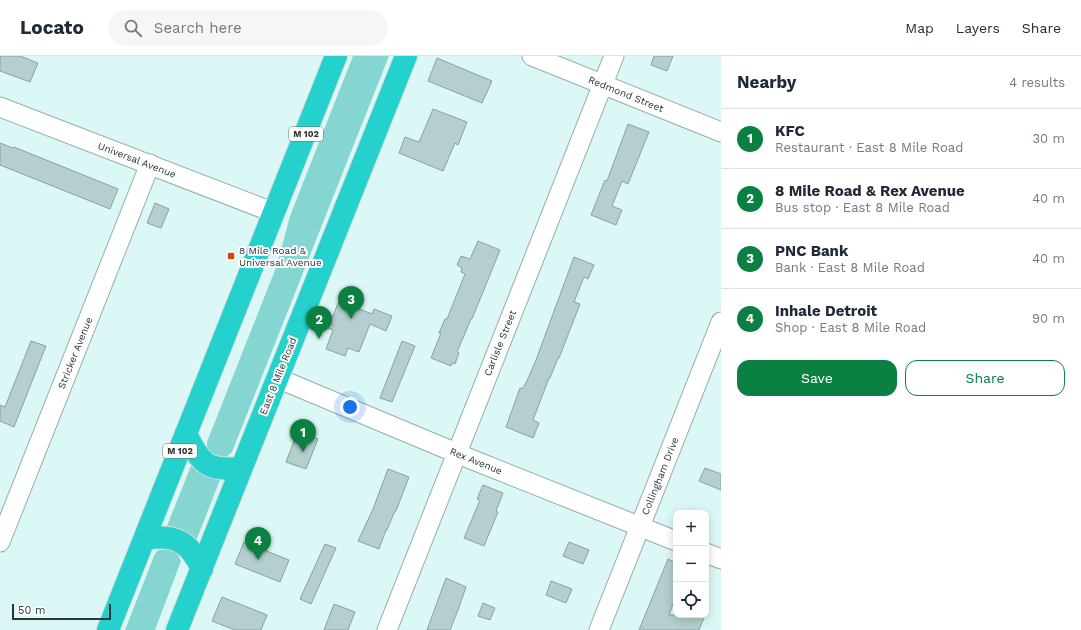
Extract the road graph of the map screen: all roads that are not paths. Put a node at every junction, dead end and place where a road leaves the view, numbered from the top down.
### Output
1 (336, 56) edge
2 (406, 56) edge
3 (532, 56) edge
4 (614, 56) edge
5 (603, 85) junction
6 (0, 107) edge
7 (721, 132) edge
8 (150, 164) junction
9 (275, 213) junction
10 (721, 322) edge
11 (278, 378) junction
12 (186, 434) junction
13 (457, 453) junction
14 (241, 468) junction
15 (640, 527) junction
16 (145, 538) junction
17 (673, 540) edge
18 (0, 542) edge
19 (709, 554) edge
20 (721, 559) edge
21 (202, 570) junction
22 (108, 630) edge
23 (177, 630) edge
24 (387, 630) edge
25 (599, 630) edge

1 - 9 highway, M 102
2 - 11 highway, East 8 Mile Road
3 - 5 street, Redmond Street
4 - 5 street, Carlisle Street
5 - 7 street, Redmond Street
5 - 13 street, Carlisle Street
6 - 8 street, Universal Avenue
8 - 9 street, Universal Avenue
8 - 18 street, Stricker Avenue
9 - 12 highway, M 102
10 - 15 street, Collingham Drive
11 - 13 street, Rex Avenue
11 - 14 highway, East 8 Mile Road
12 - 14 highway
12 - 16 highway, M 102
13 - 15 street, Rex Avenue
13 - 24 street, Carlisle Street
14 - 21 highway, East 8 Mile Road
15 - 17 street, Rex Avenue
15 - 25 street, Collingham Drive
16 - 21 highway
16 - 22 highway, M 102
19 - 20 street
21 - 23 highway, East 8 Mile Road

